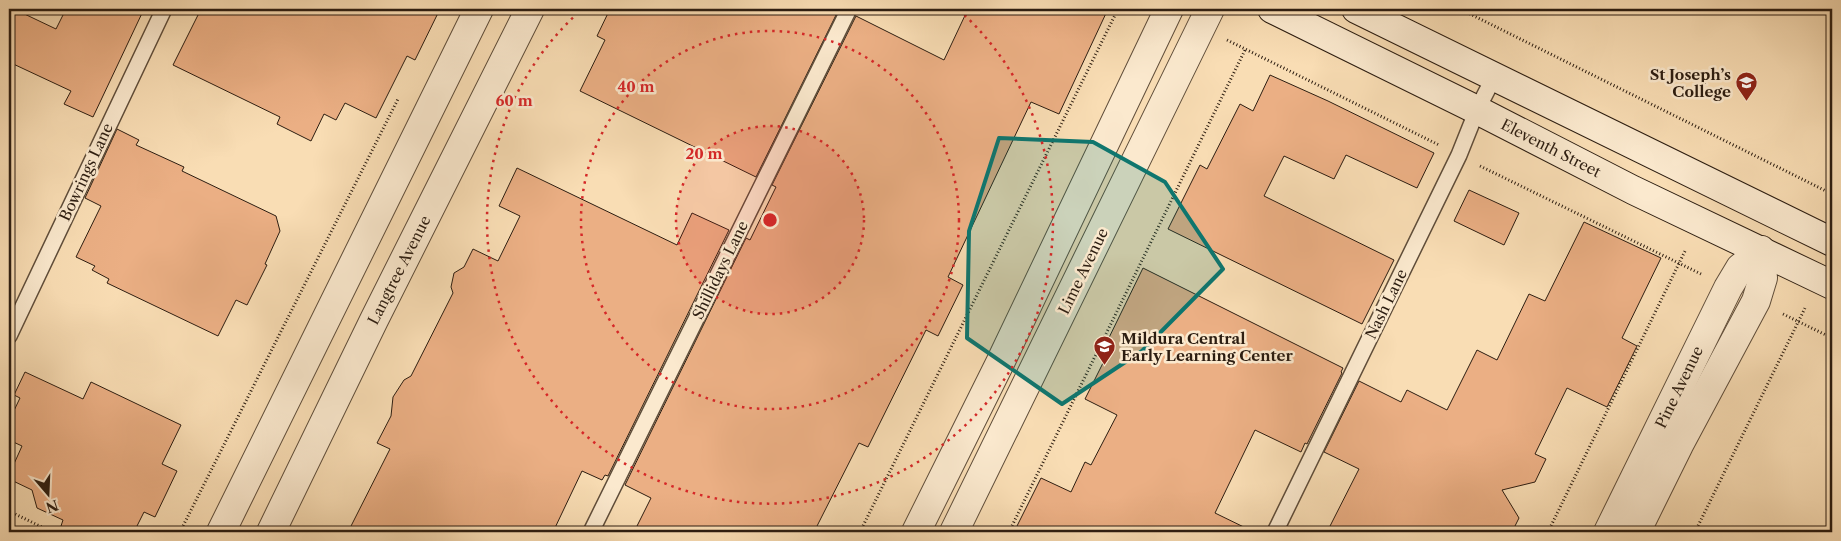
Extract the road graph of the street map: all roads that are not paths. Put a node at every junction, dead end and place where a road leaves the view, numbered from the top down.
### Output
1 (164, 9) edge
2 (479, 9) edge
3 (530, 9) edge
4 (849, 9) edge
5 (1169, 9) edge
6 (1272, 9) edge
7 (1356, 9) edge
8 (1206, 18) edge
9 (1495, 76) junction
10 (1478, 110) junction
11 (1778, 214) junction
12 (1832, 242) edge
13 (1761, 250) junction
14 (1826, 282) edge
15 (9, 336) edge
16 (221, 532) edge
17 (270, 532) edge
18 (591, 532) edge
19 (916, 532) edge
20 (954, 532) edge
21 (1275, 532) edge
22 (1608, 532) edge
23 (1636, 532) edge

1 - 15 lane, Bowrings Lane
2 - 16 street
3 - 17 street, Langtree Avenue
4 - 18 lane, Shillidays Lane
5 - 19 street
6 - 10 street, Eleventh Street
7 - 9 street
8 - 20 street, Lime Avenue
9 - 10 lane, Nash Lane
9 - 11 street
10 - 13 street, Eleventh Street
10 - 21 lane, Nash Lane
11 - 12 street
11 - 13 street, Pine Avenue
13 - 14 street, Eleventh Street
13 - 22 street, Pine Avenue
13 - 23 street, Pine Avenue

